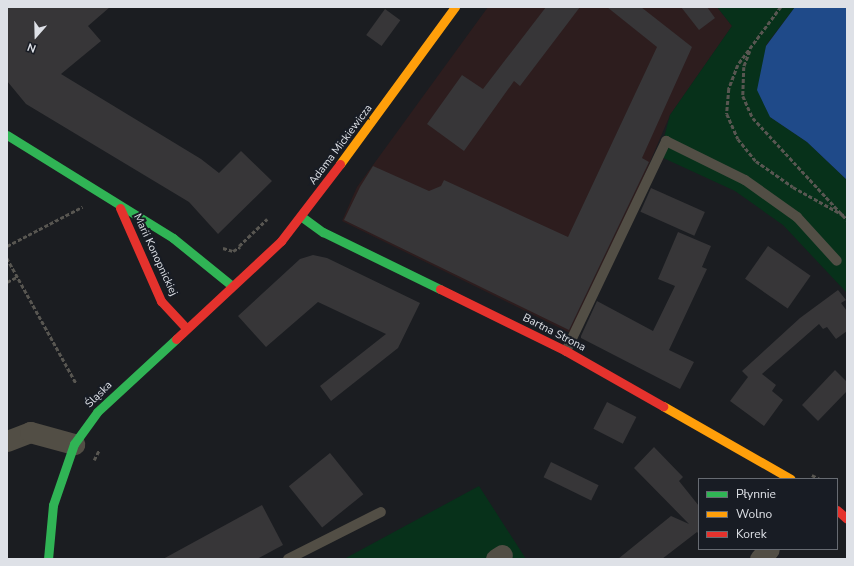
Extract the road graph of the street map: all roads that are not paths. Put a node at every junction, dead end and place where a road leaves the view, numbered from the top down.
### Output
1 (455, 7) edge
2 (7, 135) edge
3 (120, 208) junction
4 (302, 217) junction
5 (837, 261) dead end
6 (231, 285) junction
7 (186, 328) junction
8 (566, 351) junction
9 (7, 441) edge
10 (74, 444) junction
11 (789, 478) edge
12 (838, 511) edge
13 (381, 512) dead end
14 (847, 519) edge
15 (768, 550) edge
16 (48, 559) edge
17 (288, 559) edge
18 (760, 559) edge

1 - 4 street, Adama Mickiewicza
2 - 3 street, Marii Konopnickiej
3 - 6 street, Marii Konopnickiej
3 - 7 street, Marii Konopnickiej
4 - 6 street, Adama Mickiewicza
4 - 8 street, Bartna Strona
5 - 8 lane
6 - 7 street, Śląska
7 - 10 street, Śląska
8 - 11 street, Bartna Strona
9 - 10 street
10 - 16 street, Śląska
12 - 14 street
13 - 17 lane
15 - 18 street

